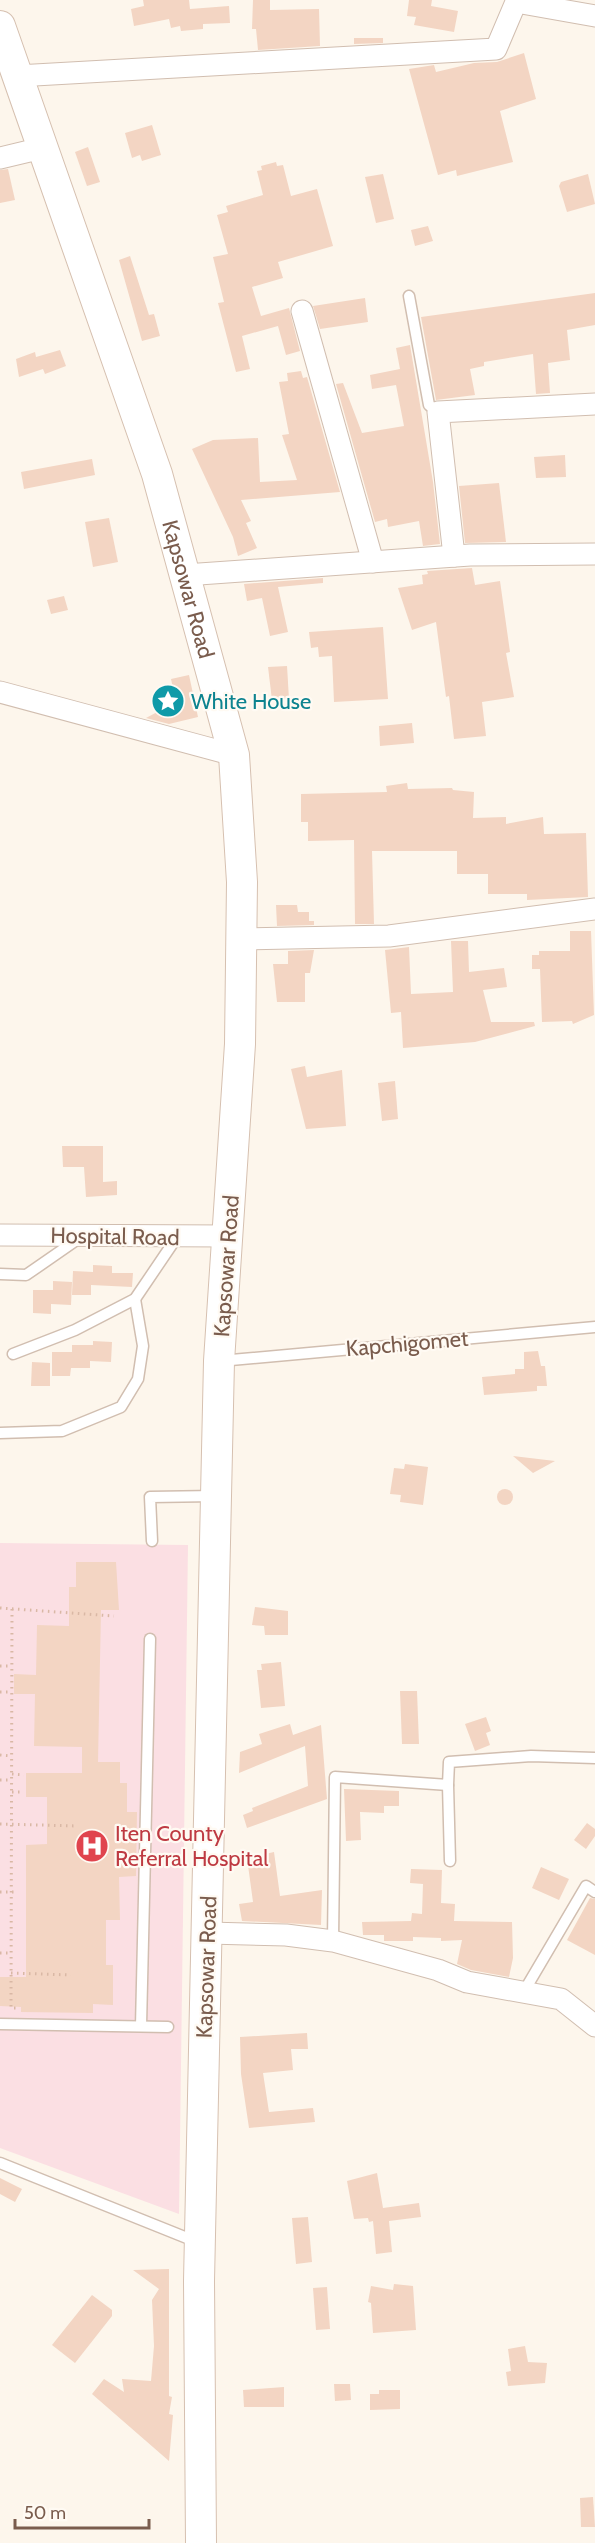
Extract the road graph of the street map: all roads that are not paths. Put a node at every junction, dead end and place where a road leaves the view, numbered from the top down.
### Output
1 (595, 16) edge
2 (0, 26) edge
3 (13, 78) junction
4 (42, 148) junction
5 (0, 158) edge
6 (409, 296) dead end
7 (302, 311) dead end
8 (595, 404) edge
9 (438, 412) junction
10 (595, 554) edge
11 (454, 556) junction
12 (373, 562) junction
13 (185, 575) junction
14 (0, 692) edge
15 (234, 755) junction
16 (595, 909) edge
17 (239, 939) junction
18 (0, 1235) edge
19 (84, 1235) junction
20 (229, 1236) junction
21 (177, 1237) junction
22 (0, 1274) edge
23 (135, 1299) junction
24 (595, 1327) edge
25 (13, 1354) dead end
26 (219, 1361) junction
27 (0, 1433) edge
28 (216, 1496) junction
29 (152, 1541) dead end
30 (150, 1639) dead end
31 (595, 1758) edge
32 (448, 1785) junction
33 (450, 1862) dead end
34 (595, 1892) edge
35 (208, 1933) junction
36 (333, 1941) junction
37 (523, 1993) junction
38 (0, 2024) edge
39 (141, 2026) junction
40 (595, 2026) edge
41 (168, 2027) dead end
42 (0, 2163) edge
43 (200, 2244) junction
44 (201, 2543) edge

1 - 3 street
2 - 3 main road, Kapsowar Road
3 - 4 main road, Kapsowar Road
4 - 5 street
4 - 13 main road, Kapsowar Road
6 - 9 lane
7 - 12 street
8 - 9 street
9 - 11 street
10 - 11 street
11 - 12 street
12 - 13 street
13 - 15 main road, Kapsowar Road
14 - 15 street
15 - 17 main road, Kapsowar Road
16 - 17 street
17 - 20 main road, Kapsowar Road
18 - 19 street, Hospital Road
19 - 21 street, Hospital Road
19 - 22 lane
20 - 21 street, Hospital Road
20 - 26 main road, Kapsowar Road
21 - 23 lane
23 - 25 lane
23 - 27 lane
24 - 26 lane, Kapchigomet
26 - 28 main road, Kapsowar Road
28 - 29 lane
28 - 35 main road, Kapsowar Road
30 - 39 lane
31 - 32 lane
32 - 33 lane
32 - 36 lane
34 - 37 lane
35 - 36 street
35 - 43 main road, Kapsowar Road
36 - 37 street
37 - 40 street
38 - 39 lane
39 - 41 lane
42 - 43 lane
43 - 44 main road, Kapsowar Road

